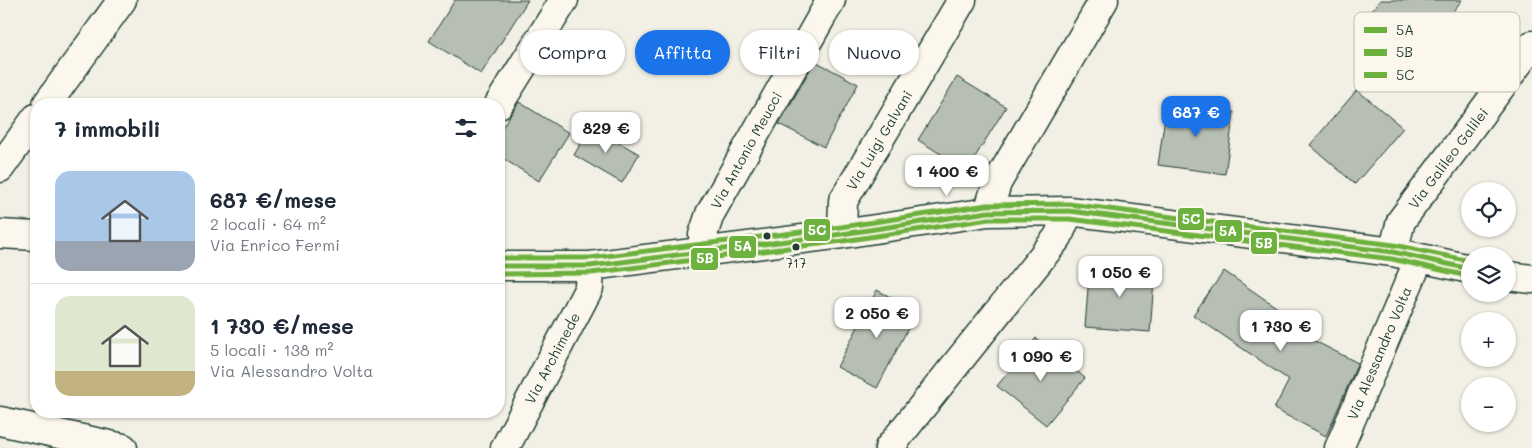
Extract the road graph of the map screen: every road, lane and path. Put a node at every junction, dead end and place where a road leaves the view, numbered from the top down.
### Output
1 (122, 0) edge
2 (564, 0) edge
3 (831, 0) edge
4 (962, 0) edge
5 (1104, 0) edge
6 (1532, 45) edge
7 (1520, 61) edge
8 (1497, 92) edge
9 (51, 98) edge
10 (503, 98) edge
11 (30, 126) edge
12 (0, 168) edge
13 (1069, 211) junction
14 (988, 212) junction
15 (0, 234) edge
16 (842, 234) junction
17 (30, 236) edge
18 (704, 252) junction
19 (1406, 255) junction
20 (505, 266) edge
21 (590, 266) junction
22 (1461, 267) edge
23 (1516, 277) edge
24 (1532, 279) edge
25 (0, 421) edge
26 (123, 448) edge
27 (505, 448) edge
28 (889, 448) edge
29 (1339, 448) edge

1 - 9 street
2 - 10 street
3 - 18 street, Via Antonio Meucci
4 - 16 street, Via Luigi Galvani
5 - 14 street
6 - 7 street, Via Galileo Galilei
8 - 19 street, Via Galileo Galilei
11 - 12 street
13 - 14 street
13 - 19 street
13 - 28 street
14 - 16 street
15 - 17 street
16 - 18 street
18 - 21 street
19 - 22 street
19 - 29 street, Via Alessandro Volta
20 - 21 street
21 - 27 street, Via Archimede
23 - 24 street
25 - 26 street

